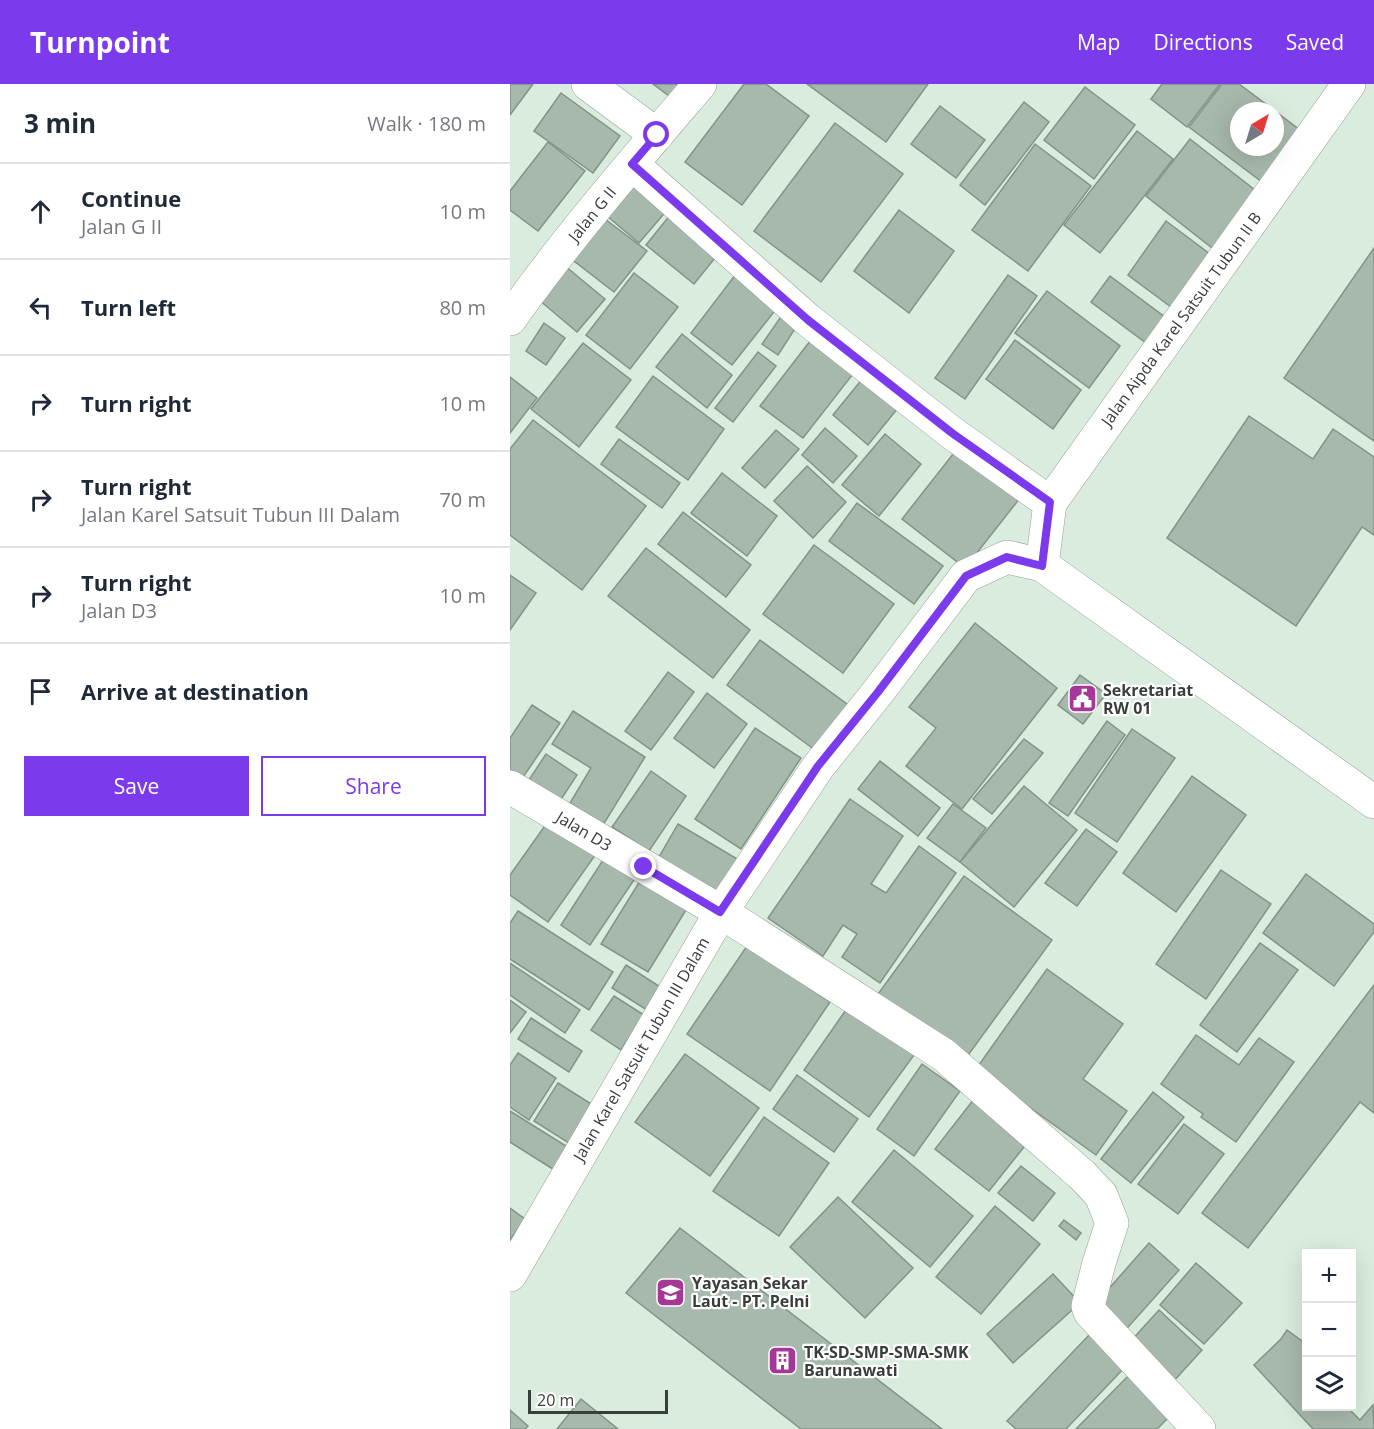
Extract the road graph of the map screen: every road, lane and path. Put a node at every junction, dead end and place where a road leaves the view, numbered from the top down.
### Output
1 (588, 84) edge
2 (700, 84) edge
3 (1349, 84) edge
4 (657, 135) junction
5 (632, 164) junction
6 (510, 319) edge
7 (1050, 502) junction
8 (1042, 566) junction
9 (510, 787) edge
10 (1374, 802) edge
11 (720, 912) junction
12 (510, 1275) edge
13 (1199, 1429) edge

1 - 4 street
2 - 4 street, Jalan G II
3 - 7 street, Jalan Aipda Karel Satsuit Tubun II B
4 - 5 street, Jalan G II
5 - 6 street, Jalan G II
5 - 7 street
7 - 8 street, Jalan Aipda Karel Satsuit Tubun II B
8 - 10 street
8 - 11 street, Jalan Karel Satsuit Tubun III Dalam
9 - 11 street, Jalan D3
11 - 12 street, Jalan Karel Satsuit Tubun III Dalam
11 - 13 street, Jalan D3

